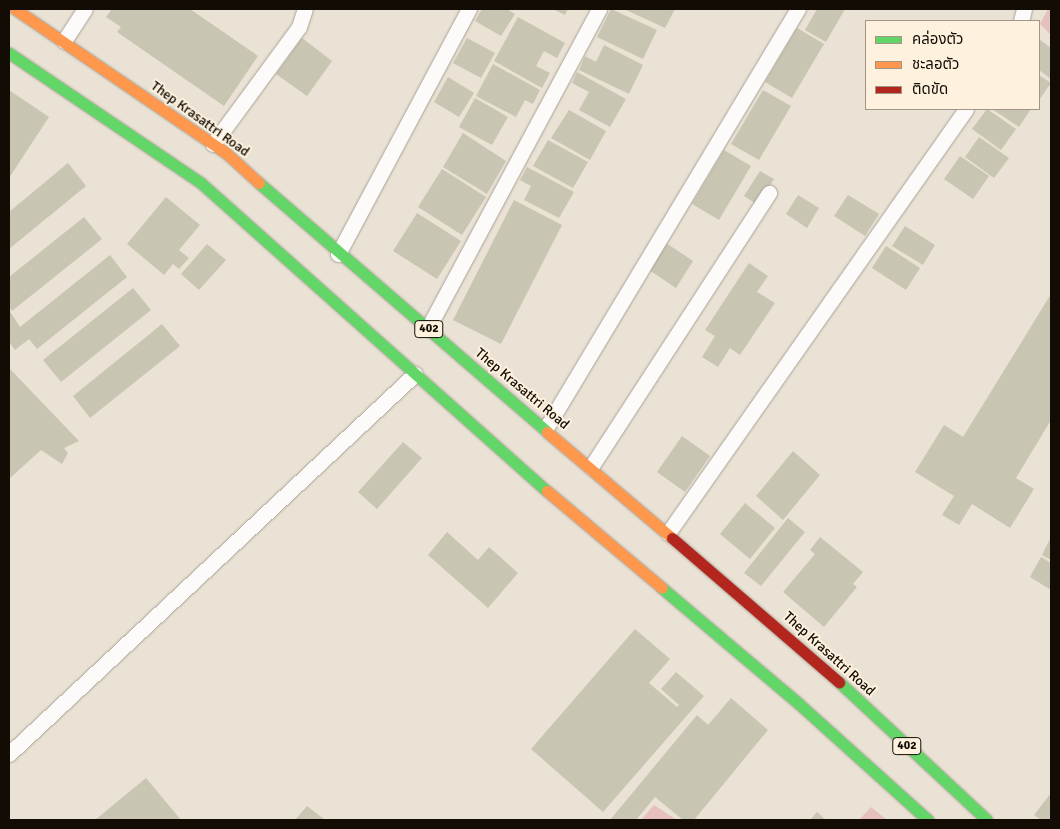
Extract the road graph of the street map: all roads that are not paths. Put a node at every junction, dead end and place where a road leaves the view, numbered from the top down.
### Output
1 (15, 9) edge
2 (86, 9) edge
3 (305, 9) edge
4 (469, 9) edge
5 (599, 9) edge
6 (798, 9) edge
7 (64, 41) junction
8 (9, 53) edge
9 (965, 110) edge
10 (213, 144) junction
11 (769, 193) dead end
12 (338, 254) junction
13 (428, 328) junction
14 (415, 374) junction
15 (546, 428) junction
16 (591, 467) junction
17 (668, 533) junction
18 (9, 754) edge
19 (928, 820) edge
20 (987, 820) edge

1 - 7 main road, Thep Krasattri Road / 402
2 - 7 street
3 - 10 street
4 - 12 street
5 - 13 street
6 - 15 street
7 - 10 main road, Thep Krasattri Road / 402
8 - 14 main road
9 - 17 street
10 - 12 main road, Thep Krasattri Road / 402
11 - 16 street
12 - 13 main road, Thep Krasattri Road / 402
13 - 15 main road, Thep Krasattri Road / 402
14 - 18 street
14 - 19 main road
15 - 16 main road, Thep Krasattri Road / 402
16 - 17 main road, Thep Krasattri Road / 402
17 - 20 main road, Thep Krasattri Road / 402

